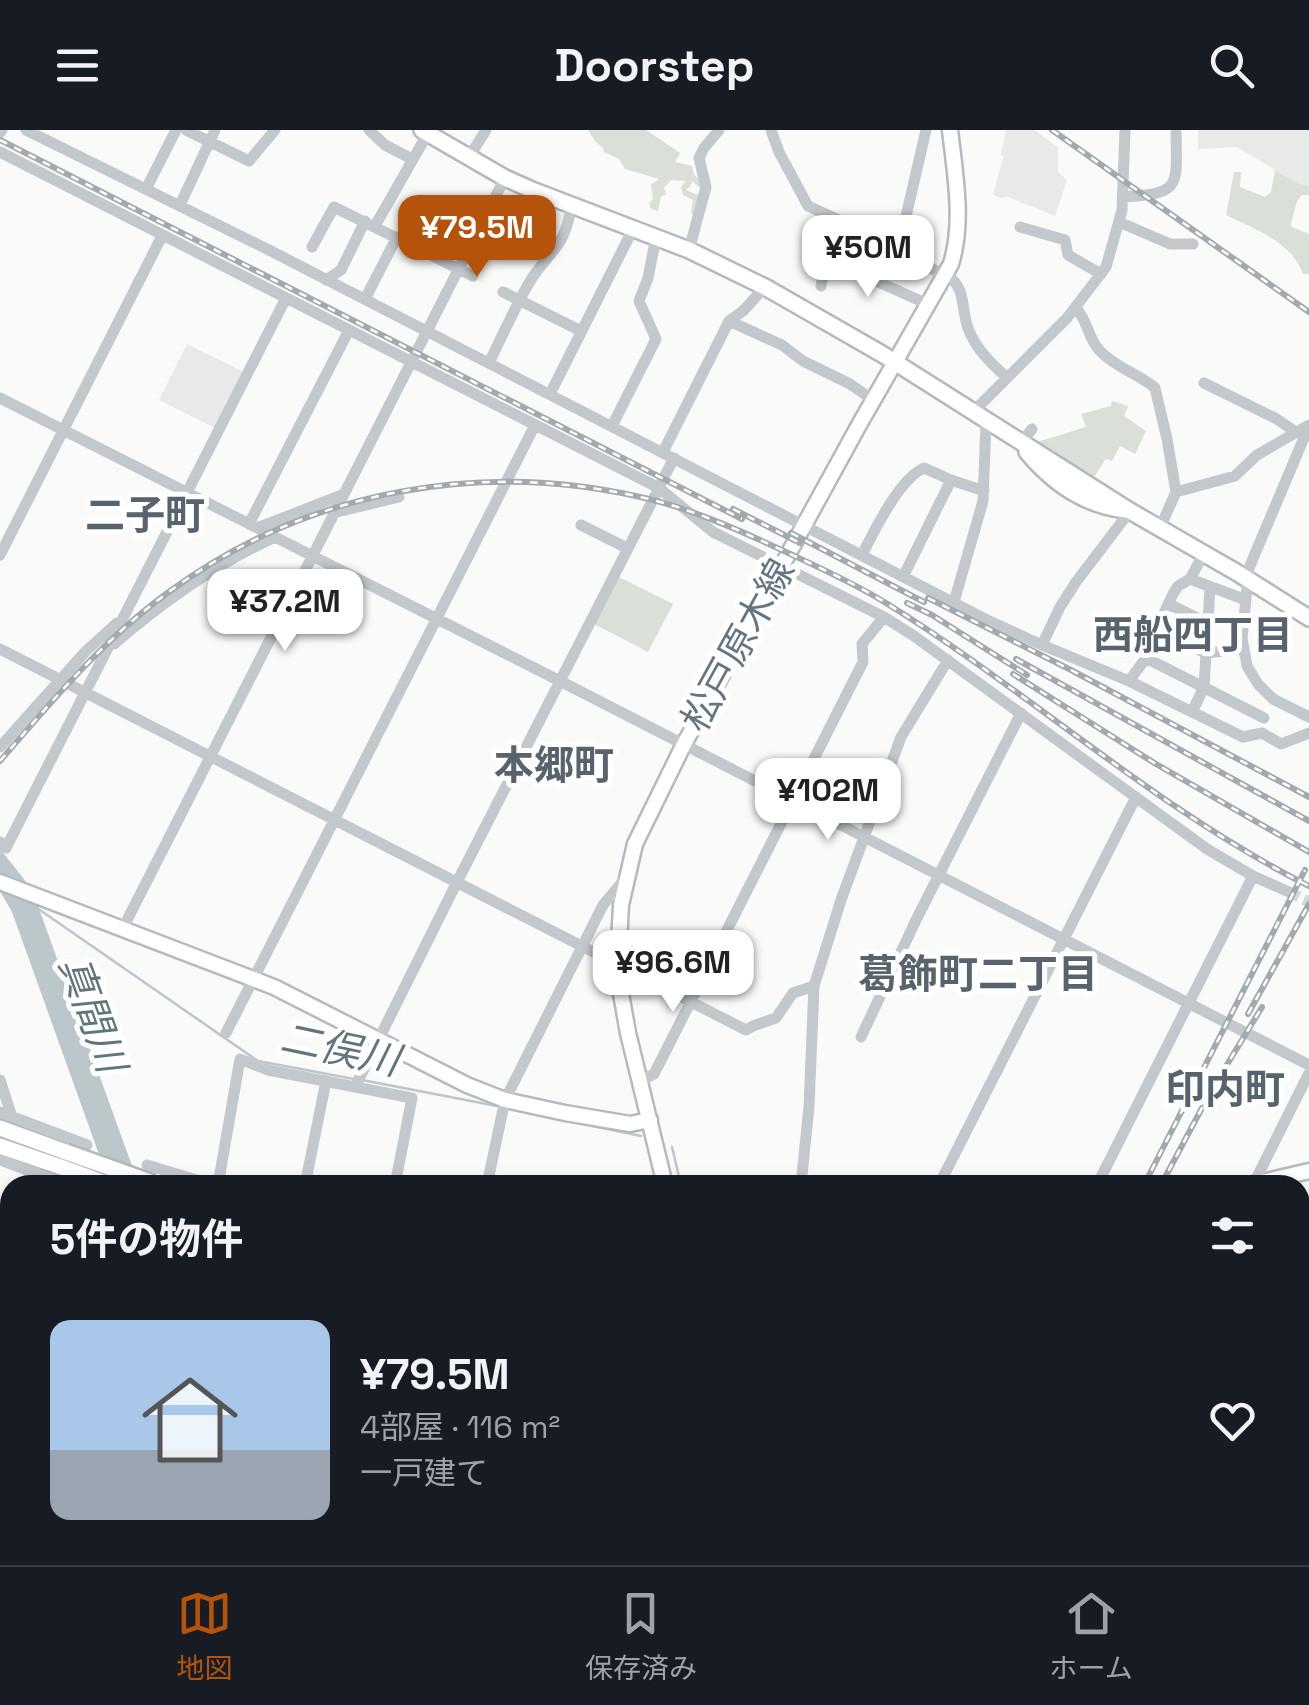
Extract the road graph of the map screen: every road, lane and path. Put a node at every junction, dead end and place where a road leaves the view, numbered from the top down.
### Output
1 (26, 130) edge
2 (176, 130) edge
3 (186, 130) edge
4 (276, 130) edge
5 (368, 130) edge
6 (486, 130) edge
7 (771, 130) edge
8 (926, 130) edge
9 (950, 130) edge
10 (1125, 130) edge
11 (715, 131) edge
12 (425, 132) edge
13 (1176, 133) dead end
14 (212, 136) edge
15 (0, 152) edge
16 (470, 158) junction
17 (412, 160) junction
18 (505, 178) junction
19 (146, 189) junction
20 (1123, 196) junction
21 (180, 205) junction
22 (571, 206) junction
23 (1119, 222) junction
24 (370, 224) junction
25 (846, 226) junction
26 (1020, 228) dead end
27 (633, 229) junction
28 (162, 236) junction
29 (396, 237) junction
30 (656, 237) junction
31 (1193, 244) dead end
32 (312, 246) dead end
33 (689, 250) junction
34 (910, 252) junction
35 (829, 260) junction
36 (459, 269) junction
37 (1102, 274) junction
38 (945, 275) junction
39 (473, 276) dead end
40 (326, 280) junction
41 (821, 286) dead end
42 (765, 287) junction
43 (504, 292) dead end
44 (286, 298) junction
45 (364, 299) junction
46 (520, 300) junction
47 (923, 302) dead end
48 (1076, 308) junction
49 (729, 321) junction
50 (427, 331) junction
51 (581, 331) junction
52 (346, 336) dead end
53 (411, 362) junction
54 (894, 362) junction
55 (488, 363) junction
56 (1006, 377) junction
57 (1204, 383) dead end
58 (550, 394) junction
59 (0, 398) edge
60 (872, 400) junction
61 (979, 418) junction
62 (535, 425) junction
63 (612, 426) junction
64 (1309, 426) edge
65 (63, 430) junction
66 (1296, 432) junction
67 (668, 455) junction
68 (951, 480) junction
69 (660, 486) junction
70 (984, 490) junction
71 (1176, 492) junction
72 (188, 493) junction
73 (342, 495) junction
74 (399, 497) dead end
75 (1130, 511) junction
76 (333, 513) junction
77 (581, 525) dead end
78 (804, 525) junction
79 (253, 526) junction
80 (1160, 528) junction
81 (274, 537) junction
82 (625, 547) dead end
83 (1204, 553) junction
84 (0, 554) edge
85 (862, 555) junction
86 (312, 556) junction
87 (783, 565) junction
88 (904, 575) junction
89 (1190, 579) junction
90 (1248, 579) junction
91 (1210, 587) junction
92 (1246, 600) junction
93 (954, 602) junction
94 (1169, 604) junction
95 (125, 615) junction
96 (884, 616) junction
97 (1309, 618) edge
98 (435, 620) junction
99 (1208, 623) junction
100 (1161, 632) junction
101 (1042, 645) junction
102 (0, 648) edge
103 (1243, 648) junction
104 (107, 650) junction
105 (1206, 654) junction
106 (1146, 658) junction
107 (948, 660) junction
108 (62, 678) junction
109 (560, 681) junction
110 (1128, 681) junction
111 (1204, 687) junction
112 (85, 692) junction
113 (1273, 699) junction
114 (1192, 712) junction
115 (1021, 714) junction
116 (1309, 717) edge
117 (1264, 718) junction
118 (1309, 733) edge
119 (1256, 734) junction
120 (683, 746) junction
121 (0, 747) edge
122 (210, 756) junction
123 (1136, 797) junction
124 (792, 801) junction
125 (333, 818) junction
126 (863, 838) junction
127 (0, 842) edge
128 (938, 876) junction
129 (1254, 876) junction
130 (626, 879) junction
131 (0, 882) edge
132 (457, 882) junction
133 (1288, 892) tunnel mouth
134 (123, 928) junction
135 (1063, 940) junction
136 (582, 945) junction
137 (618, 963) junction
138 (252, 978) junction
139 (814, 986) junction
140 (690, 1001) junction
141 (1189, 1004) junction
142 (226, 1034) dead end
143 (861, 1037) dead end
144 (378, 1040) junction
145 (1309, 1065) edge
146 (1309, 1073) edge
147 (0, 1080) edge
148 (640, 1080) junction
149 (326, 1081) junction
150 (355, 1087) junction
151 (505, 1100) junction
152 (4, 1119) edge
153 (650, 1120) junction
154 (0, 1146) edge
155 (87, 1146) dead end
156 (0, 1160) edge
157 (63, 1160) junction
158 (147, 1164) dead end
159 (30, 1171) junction
160 (31, 1175) edge
161 (41, 1175) edge
162 (91, 1175) edge
163 (123, 1175) edge
164 (183, 1175) edge
165 (217, 1175) edge
166 (307, 1175) edge
167 (397, 1175) edge
168 (488, 1175) edge
169 (663, 1175) edge
170 (802, 1175) edge
171 (944, 1175) edge
172 (1102, 1175) edge
173 (1257, 1175) edge

1 - 19 street
2 - 19 street
3 - 14 street
4 - 14 street
5 - 17 street
6 - 16 street
7 - 25 street
8 - 34 street
9 - 38 main road, 松戸原木線
10 - 20 street
11 - 33 street
12 - 16 highway
12 - 17 street
13 - 20 street
14 - 21 street
15 - 28 street
16 - 18 highway
17 - 24 street
18 - 22 highway
18 - 36 street
19 - 21 street
20 - 23 street
21 - 40 street
22 - 27 highway
22 - 46 street
23 - 31 street
23 - 37 street
24 - 29 street
24 - 32 street
24 - 40 street
25 - 34 street
25 - 35 street
26 - 37 street
27 - 30 highway
27 - 51 street
28 - 44 street
28 - 65 street
29 - 36 street
29 - 45 street
30 - 33 highway
30 - 63 street
33 - 42 highway
34 - 38 street
35 - 41 street
35 - 47 street
36 - 39 street
36 - 50 street
37 - 48 street
38 - 54 main road, 松戸原木線
38 - 56 street
40 - 45 street
42 - 49 street
42 - 54 highway
43 - 46 street
44 - 53 street
44 - 72 street
45 - 50 street
46 - 51 street
46 - 55 street
48 - 56 street
48 - 71 street
49 - 60 street
49 - 67 street
50 - 53 street
50 - 55 street
51 - 58 street
52 - 79 street
53 - 62 street
53 - 73 street
54 - 60 main road, 松戸原木線
54 - 61 highway
55 - 58 street
56 - 61 street
57 - 66 street
58 - 63 street
59 - 65 street
60 - 78 main road, 松戸原木線
61 - 70 street
61 - 75 highway
62 - 69 street
62 - 98 street
63 - 67 street
64 - 66 street
64 - 90 street
65 - 72 street
65 - 84 street
66 - 71 street
67 - 69 street
67 - 78 street
68 - 70 street
68 - 85 street
68 - 88 street
69 - 87 street
69 - 109 street
70 - 93 street
71 - 80 street
72 - 79 street
72 - 95 street
73 - 76 street
73 - 79 street
74 - 76 street
75 - 80 highway
75 - 101 street
76 - 86 street
77 - 82 street
78 - 85 street
78 - 87 main road, 松戸原木線
79 - 81 street
80 - 83 highway
81 - 86 street
81 - 104 street
83 - 89 street
83 - 90 highway
85 - 88 street
86 - 98 street
86 - 122 street
87 - 96 street
87 - 120 main road, 松戸原木線
88 - 93 street
89 - 91 street
89 - 94 street
90 - 92 street
90 - 97 highway
91 - 92 street
91 - 99 street
92 - 103 street
93 - 101 street
94 - 99 street
94 - 100 street
95 - 104 street
95 - 108 street
96 - 107 street
96 - 124 street
98 - 109 street
98 - 125 street
99 - 105 street
100 - 105 street
100 - 106 street
101 - 110 street
102 - 108 street
103 - 105 street
103 - 113 street
104 - 112 street
105 - 111 street
106 - 110 street
106 - 111 street
107 - 115 street
107 - 126 street
108 - 112 street
108 - 121 street
109 - 120 street
109 - 132 street
110 - 114 street
111 - 114 street
111 - 117 street
112 - 122 street
112 - 127 street
113 - 116 street
113 - 117 street
114 - 119 street
115 - 123 street
115 - 128 street
117 - 119 street
118 - 119 street
120 - 124 street
120 - 130 main road, 松戸原木線
122 - 125 street
122 - 134 street
123 - 129 street
123 - 135 street
124 - 126 street
124 - 140 street
125 - 132 street
125 - 138 street
126 - 128 street
126 - 139 street
128 - 135 street
128 - 143 street
129 - 133 street
129 - 141 street
130 - 136 street
130 - 137 main road, 松戸原木線
131 - 134 main road
132 - 136 street
132 - 144 street
134 - 138 main road
135 - 141 street
135 - 171 street
136 - 137 street
136 - 151 street
137 - 140 street
137 - 148 main road, 松戸原木線
138 - 142 street
138 - 144 main road
139 - 140 street
139 - 170 street
140 - 148 street
141 - 145 street
141 - 172 street
144 - 150 street
144 - 151 main road
146 - 173 street
147 - 152 street
148 - 153 main road, 松戸原木線
149 - 150 street
149 - 165 street
149 - 166 street
150 - 167 street
151 - 153 main road
151 - 168 street
152 - 155 street
152 - 157 highway
153 - 169 main road, 松戸原木線
154 - 157 highway
156 - 159 street
157 - 162 highway, bridge
157 - 163 highway, bridge
158 - 164 street
159 - 160 street
159 - 161 street

